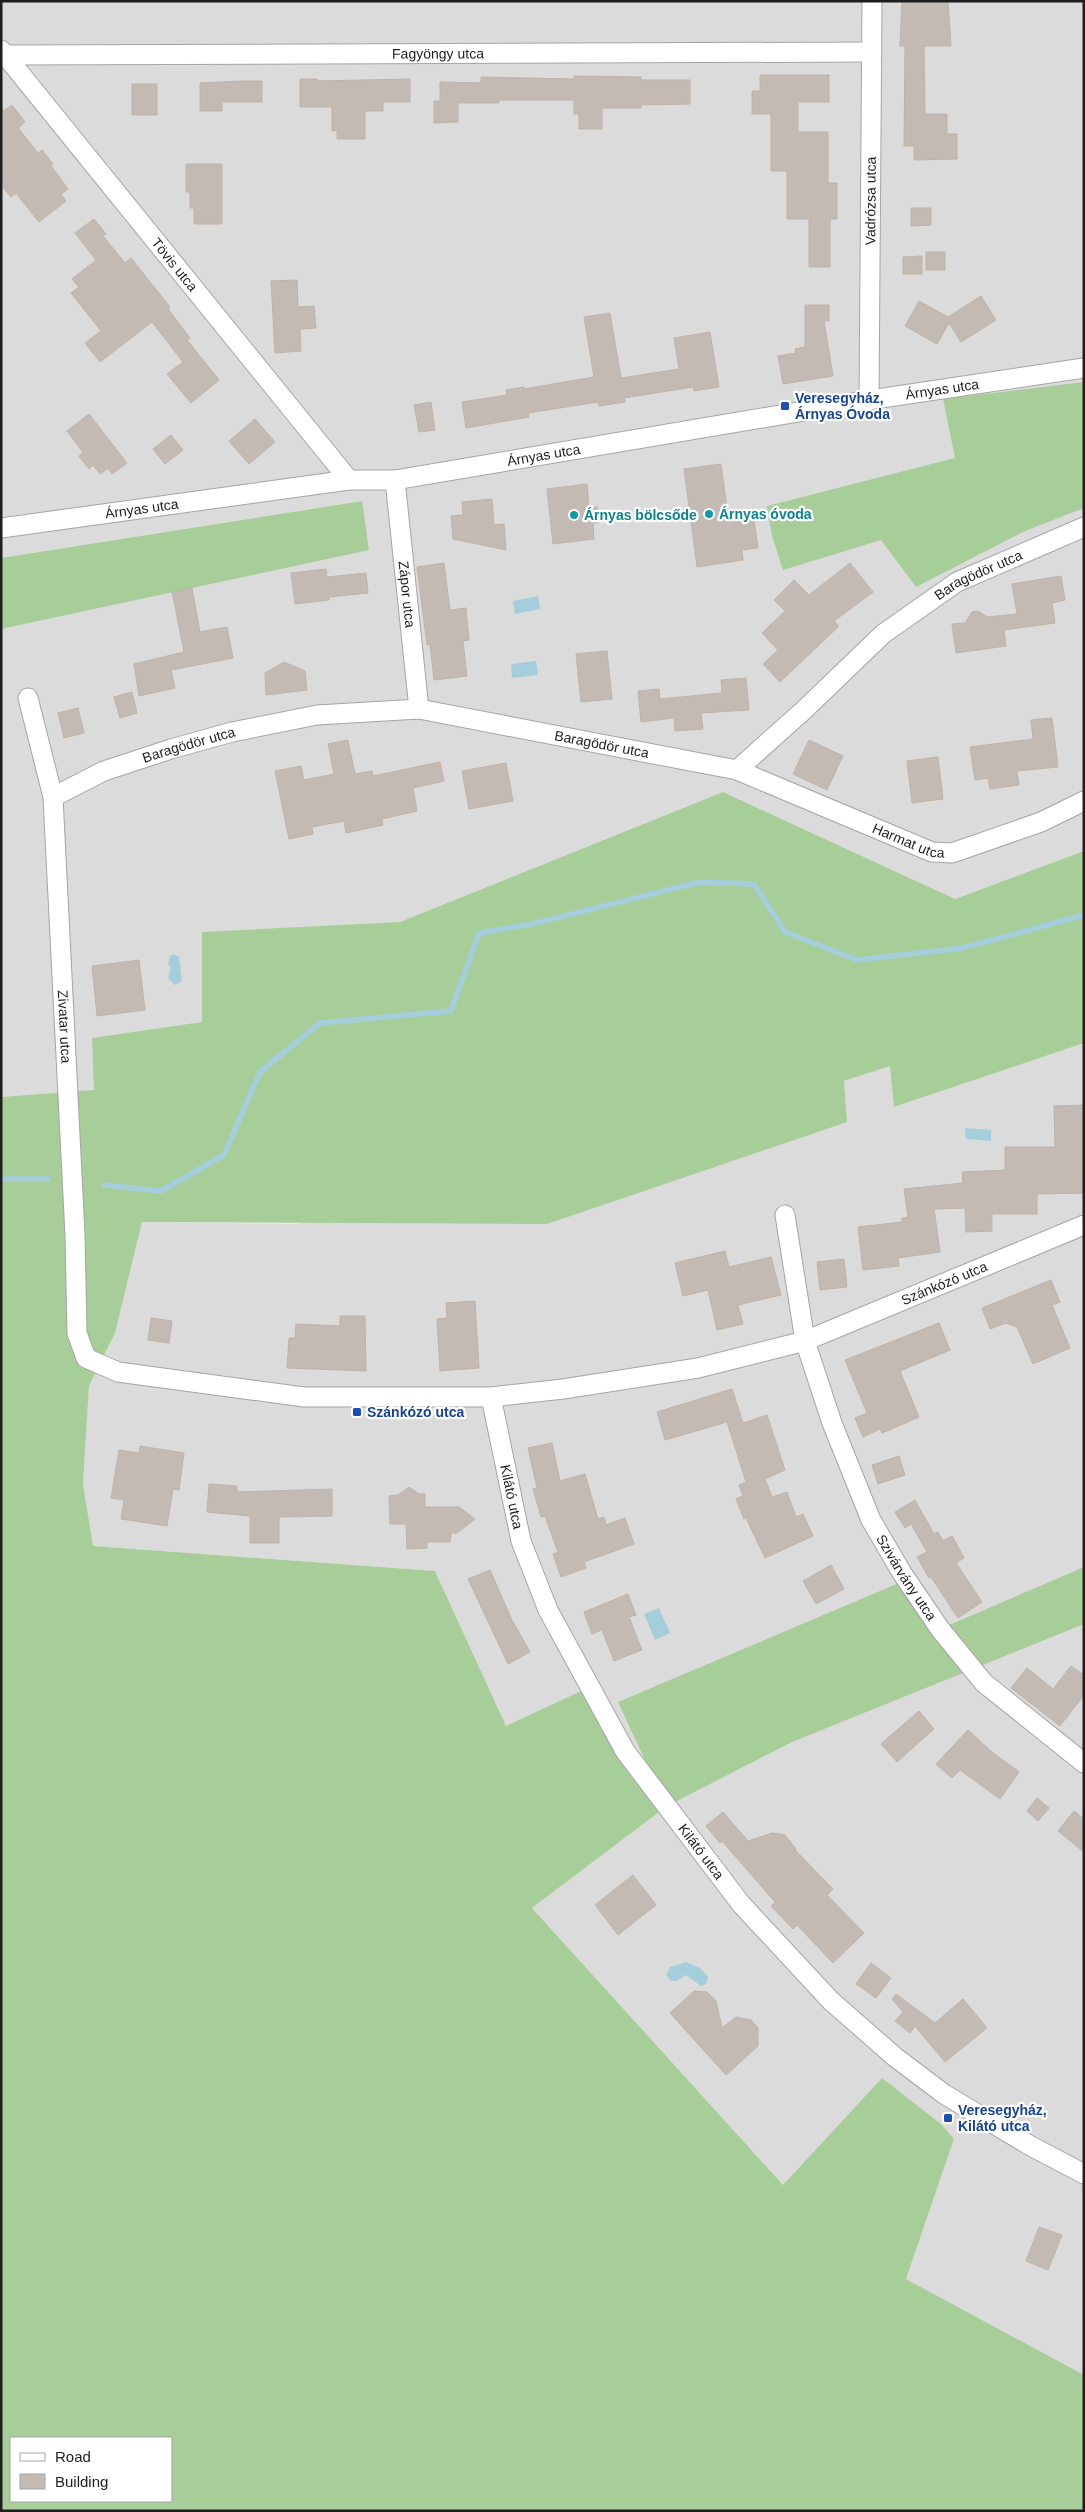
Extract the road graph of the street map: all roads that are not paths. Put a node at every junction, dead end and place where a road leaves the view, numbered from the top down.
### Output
1 (872, 1) edge
2 (3, 52) edge
3 (872, 52) junction
4 (1084, 368) edge
5 (869, 400) junction
6 (349, 480) junction
7 (395, 480) junction
8 (1084, 527) edge
9 (1, 528) edge
10 (28, 698) dead end
11 (419, 710) junction
12 (737, 770) junction
13 (54, 797) junction
14 (1084, 801) edge
15 (785, 1216) dead end
16 (1084, 1225) edge
17 (805, 1341) junction
18 (86, 1358) joint
19 (491, 1398) junction
20 (1084, 1763) edge
21 (1084, 2174) edge

1 - 3 street, Vadrózsa utca
2 - 3 street, Fagyöngy utca
2 - 6 street, Tövis utca
3 - 5 street, Vadrózsa utca
4 - 5 street, Árnyas utca
5 - 7 street, Árnyas utca
6 - 7 street, Árnyas utca
6 - 9 street, Árnyas utca
7 - 11 street, Zápor utca
8 - 12 street, Baragödör utca
10 - 13 street, Zivatar utca
11 - 12 street, Baragödör utca
11 - 13 street, Baragödör utca
12 - 14 street, Harmat utca
13 - 18 street, Zivatar utca
15 - 17 street
16 - 17 street, Szánkózó utca
17 - 19 street, Szánkózó utca
17 - 20 street, Szivárvány utca
18 - 19 street, Szánkózó utca
19 - 21 street, Kilátó utca

